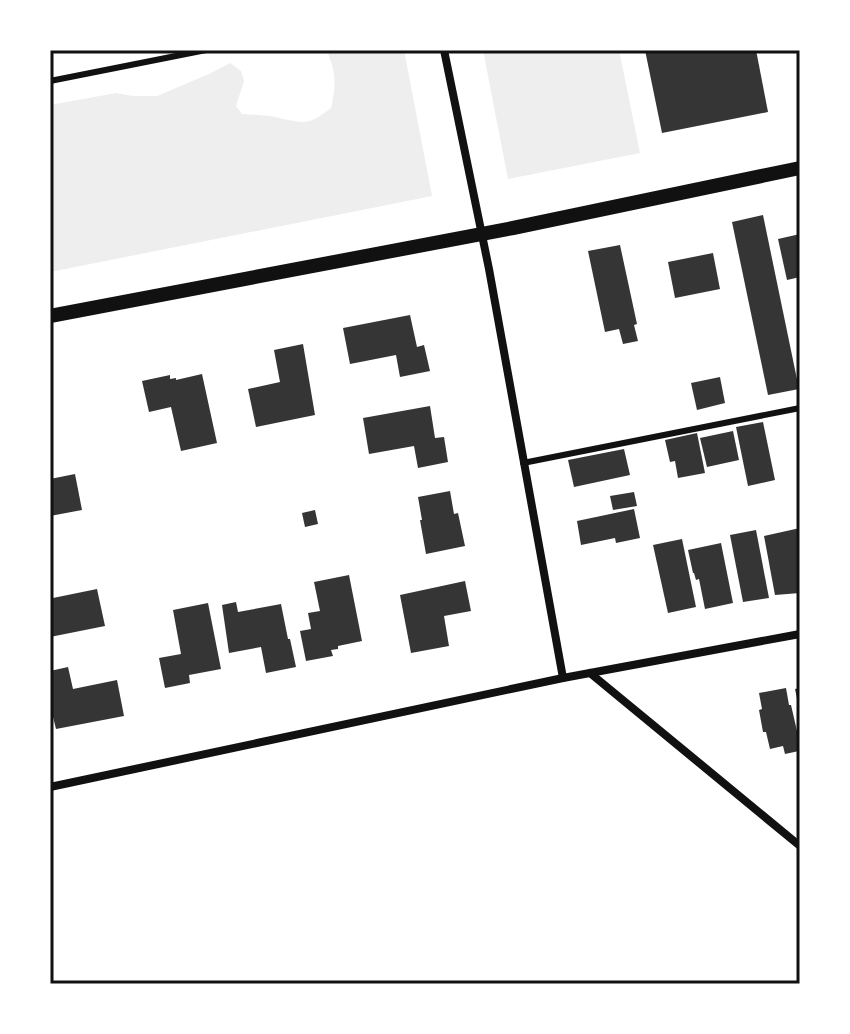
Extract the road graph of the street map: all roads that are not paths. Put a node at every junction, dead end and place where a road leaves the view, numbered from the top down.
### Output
1 (206, 50) edge
2 (444, 50) edge
3 (50, 81) edge
4 (800, 168) edge
5 (481, 234) junction
6 (50, 316) edge
7 (800, 408) edge
8 (523, 463) junction
9 (800, 634) edge
10 (590, 673) junction
11 (563, 678) junction
12 (50, 787) edge
13 (800, 846) edge

1 - 3 lane
2 - 5 street
4 - 5 street
5 - 6 street
5 - 8 street
7 - 8 lane
8 - 11 street
9 - 10 street
10 - 11 street
10 - 13 street
11 - 12 street

